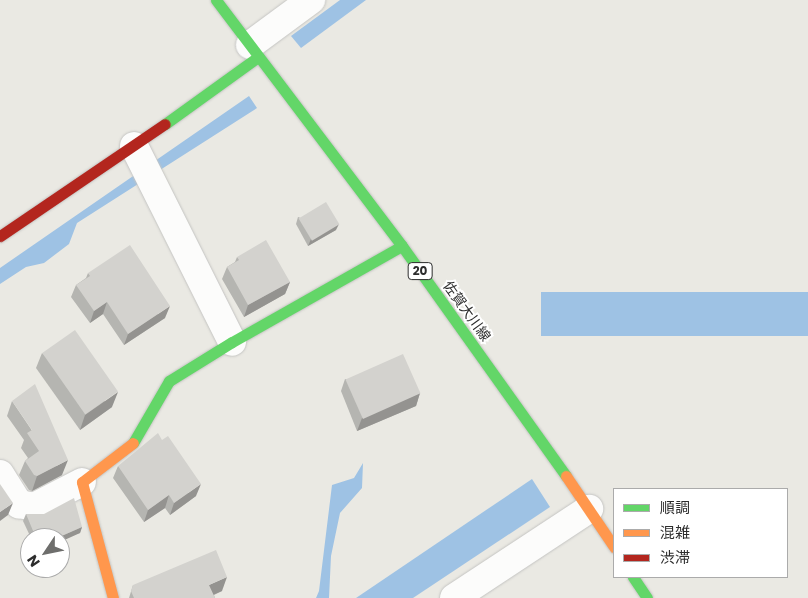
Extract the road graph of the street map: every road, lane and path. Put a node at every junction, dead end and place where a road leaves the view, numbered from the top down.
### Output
1 (216, 0) edge
2 (311, 0) edge
3 (254, 51) junction
4 (134, 146) junction
5 (0, 236) edge
6 (402, 246) junction
7 (232, 342) junction
8 (0, 474) edge
9 (82, 482) junction
10 (589, 509) junction
11 (613, 546) edge
12 (634, 578) edge
13 (113, 598) edge
14 (454, 598) edge
15 (647, 598) edge

1 - 3 street, 佐賀大川線 / 20
2 - 3 street
3 - 4 street
3 - 6 street, 佐賀大川線 / 20
4 - 5 street
4 - 7 street
6 - 7 street
6 - 10 street, 佐賀大川線 / 20
7 - 9 street
8 - 9 street
9 - 13 street
10 - 11 street, 佐賀大川線 / 20
10 - 14 street
12 - 15 street

